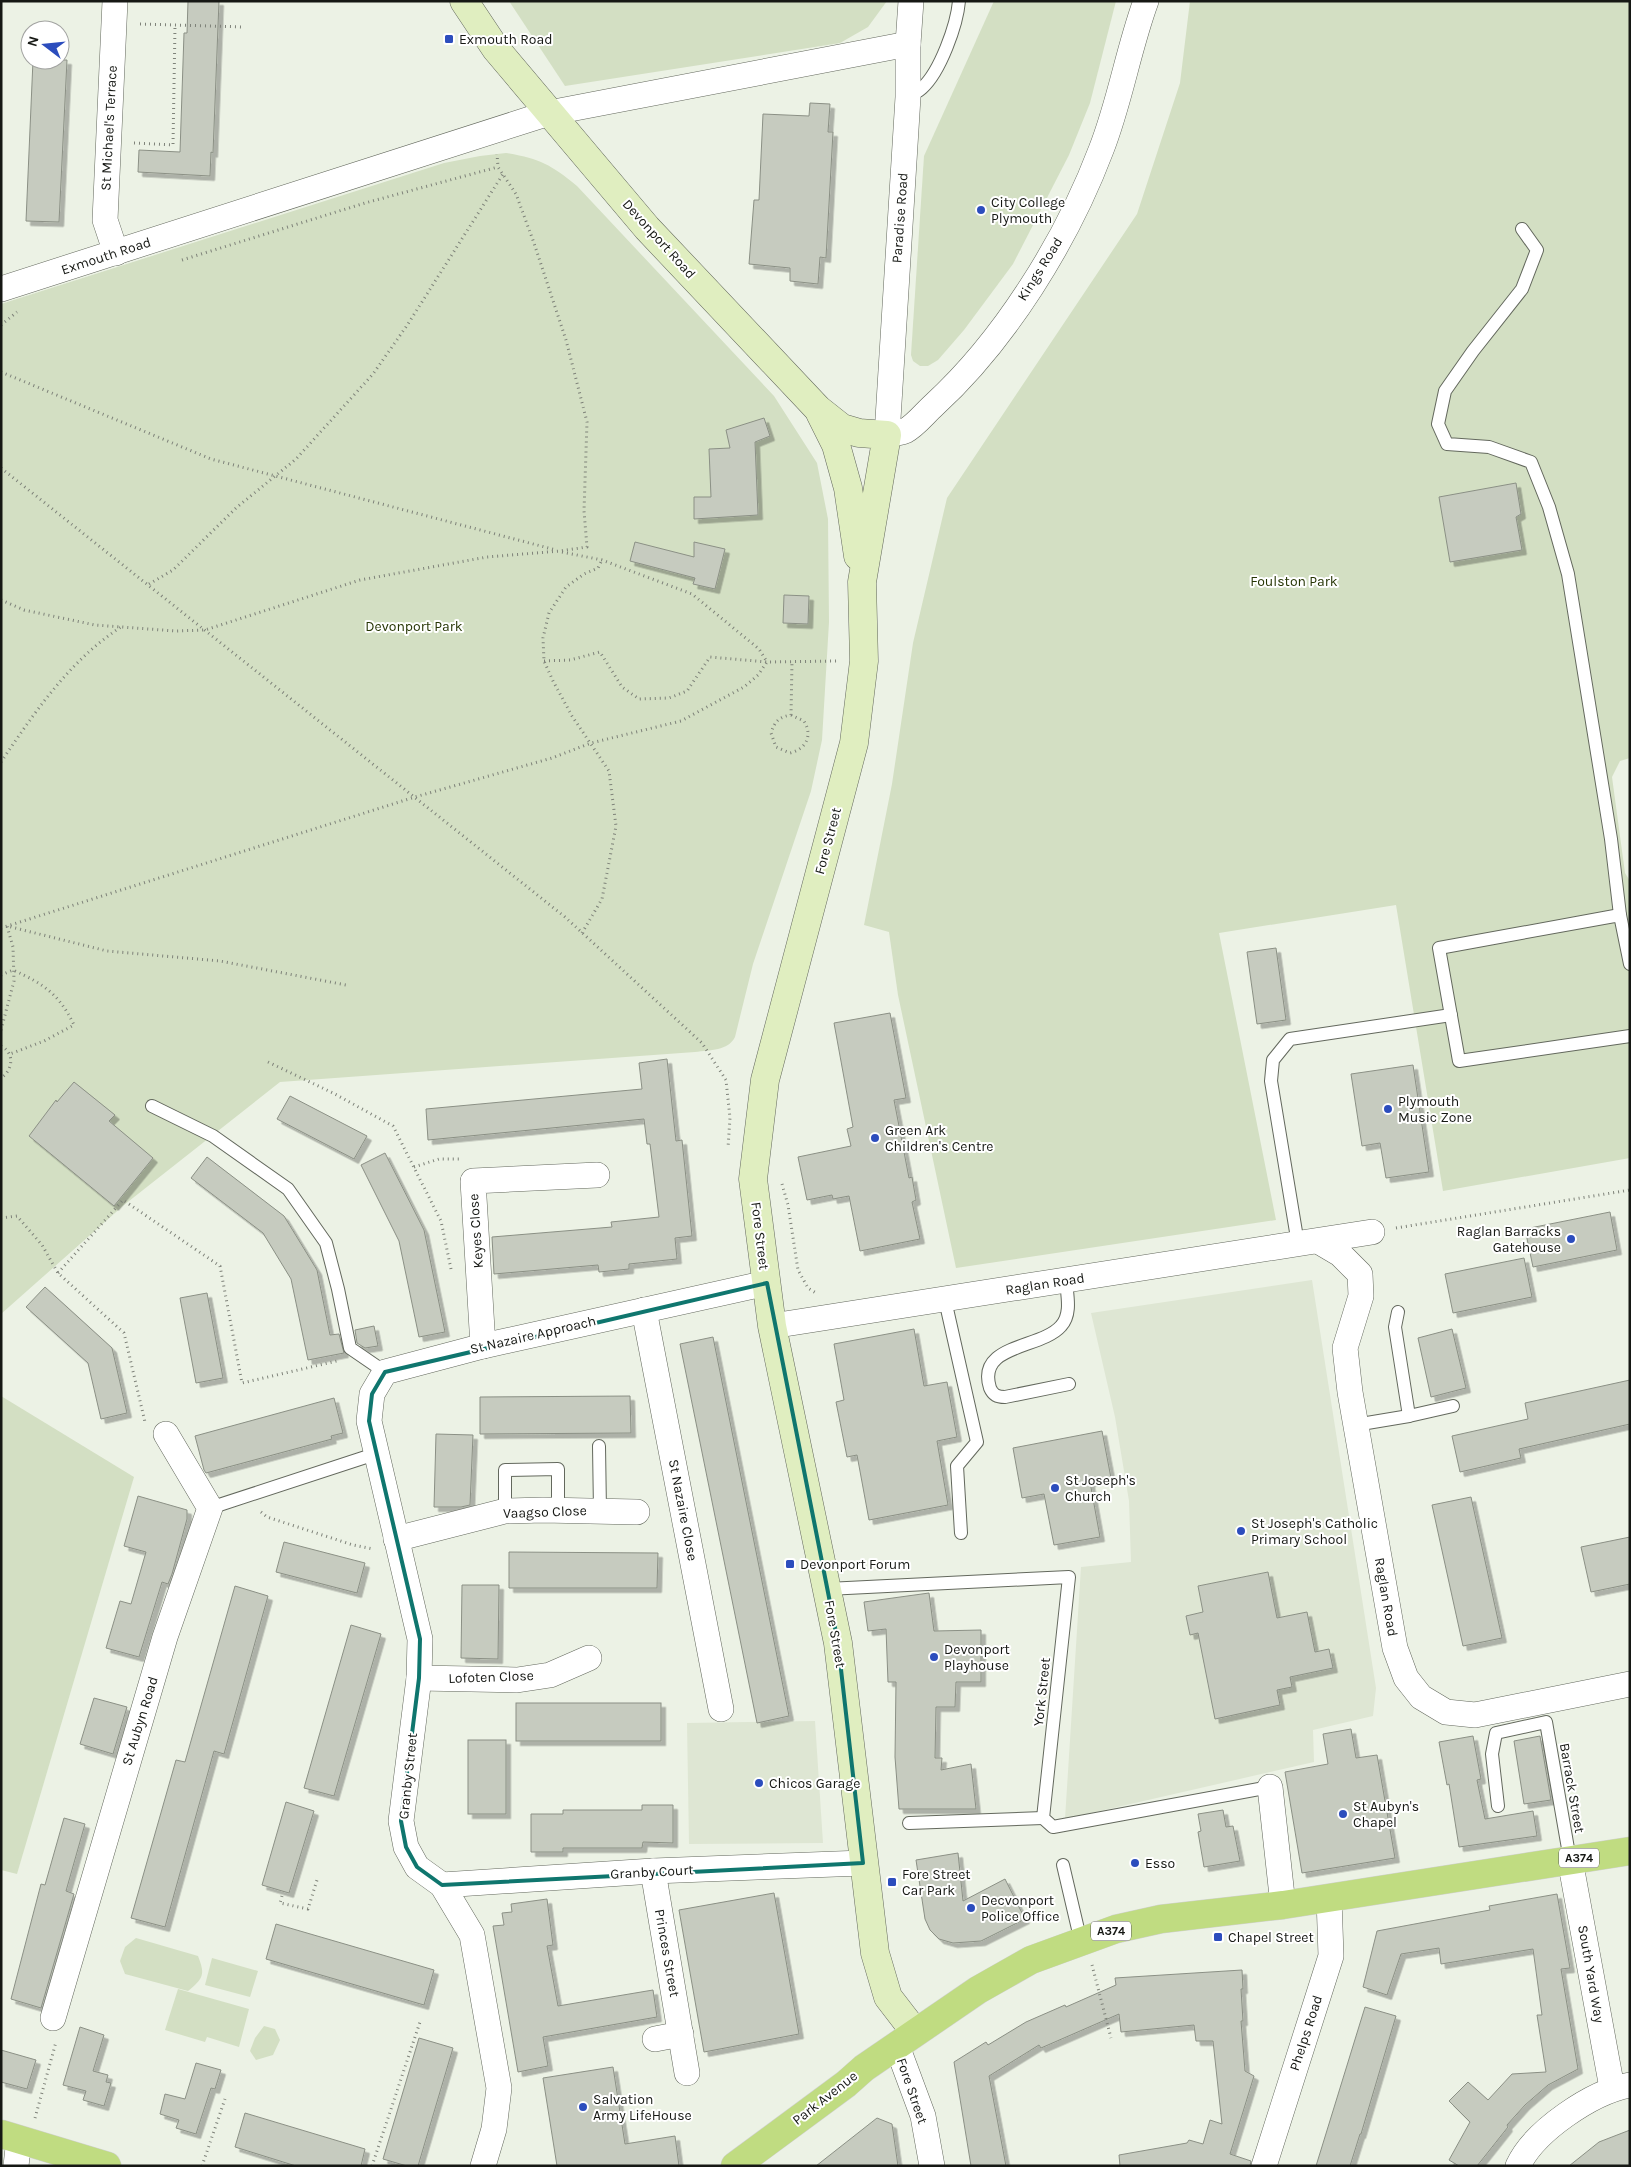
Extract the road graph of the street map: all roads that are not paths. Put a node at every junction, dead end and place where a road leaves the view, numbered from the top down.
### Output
1 (464, 1) edge
2 (911, 1) edge
3 (959, 1) edge
4 (1146, 1) edge
5 (114, 12) edge
6 (908, 44) junction
7 (908, 97) junction
8 (550, 113) junction
9 (1522, 229) dead end
10 (116, 253) junction
11 (1, 289) edge
12 (818, 409) junction
13 (887, 435) junction
14 (862, 582) junction
15 (1620, 915) junction
16 (1630, 964) edge
17 (1451, 1015) junction
18 (1630, 1036) edge
19 (152, 1106) dead end
20 (597, 1175) dead end
21 (1372, 1232) road end
22 (1308, 1242) junction
23 (1066, 1280) junction
24 (766, 1283) junction
25 (945, 1300) junction
26 (644, 1310) junction
27 (1398, 1312) dead end
28 (772, 1326) junction
29 (483, 1346) junction
30 (385, 1372) junction
31 (1069, 1384) dead end
32 (1453, 1406) dead end
33 (1408, 1416) junction
34 (1355, 1425) junction
35 (166, 1434) road end
36 (599, 1446) dead end
37 (375, 1454) junction
38 (210, 1508) junction
39 (558, 1510) junction
40 (600, 1511) junction
41 (505, 1512) junction
42 (637, 1512) dead end
43 (960, 1533) dead end
44 (398, 1547) junction
45 (827, 1589) junction
46 (589, 1658) dead end
47 (419, 1678) junction
48 (1630, 1684) edge
49 (721, 1709) dead end
50 (1270, 1787) joint
51 (1498, 1806) dead end
52 (1044, 1818) junction
53 (909, 1823) dead end
54 (1630, 1851) edge
55 (1570, 1860) junction
56 (863, 1863) junction
57 (1063, 1865) dead end
58 (653, 1871) junction
59 (442, 1885) junction
60 (1329, 1898) junction
61 (1283, 1905) junction
62 (1083, 1941) junction
63 (52, 2018) road end
64 (681, 2034) junction
65 (655, 2039) dead end
66 (906, 2039) junction
67 (687, 2073) dead end
68 (1621, 2086) edge
69 (16, 2138) edge
70 (16, 2166) edge
71 (106, 2166) edge
72 (483, 2166) edge
73 (735, 2166) edge
74 (932, 2166) edge
75 (1264, 2166) edge
76 (1518, 2166) edge

1 - 8 street, Devonport Road
2 - 6 street, Paradise Road
3 - 7 lane
4 - 13 street, Kings Road
5 - 10 street, St Michael's Terrace
6 - 7 street, Paradise Road
6 - 8 street, Exmouth Road
7 - 13 street, Paradise Road
8 - 10 street, Exmouth Road
8 - 12 street, Devonport Road
9 - 15 lane
10 - 11 street, Exmouth Road
12 - 13 street, Devonport Road
12 - 14 street
13 - 14 street, Fore Street
14 - 24 street, Fore Street
15 - 16 lane
15 - 17 lane
17 - 18 lane
17 - 22 lane
19 - 30 lane
20 - 29 street, Keyes Close
21 - 22 street, Raglan Road
22 - 23 street, Raglan Road
22 - 34 street, Raglan Road
23 - 25 street, Raglan Road
23 - 31 lane
24 - 26 street, St Nazaire Approach
24 - 28 street, Fore Street
25 - 28 street, Raglan Road
25 - 43 lane
26 - 29 street, St Nazaire Approach
26 - 49 street, St Nazaire Close
27 - 33 lane
28 - 45 street, Fore Street
29 - 30 street, St Nazaire Approach
30 - 37 street
32 - 33 lane
33 - 34 lane
34 - 48 street, Raglan Road
35 - 38 street
36 - 40 lane
37 - 38 lane
37 - 44 street, Granby Street
38 - 63 street, St Aubyn Road
39 - 40 street, Vaagso Close
39 - 41 street, Vaagso Close
39 - 41 lane
40 - 42 street, Vaagso Close
41 - 44 street, Vaagso Close
44 - 47 street, Granby Street
45 - 52 lane, York Street
45 - 56 street, Fore Street
46 - 47 street, Lofoten Close
47 - 59 street, Granby Street
50 - 52 lane
50 - 61 street
51 - 55 lane, Barrack Street
52 - 53 lane
54 - 55 main road, A374
55 - 60 main road, A374
55 - 68 street, South Yard Way
56 - 58 street, Granby Court
56 - 66 street, Fore Street
57 - 62 lane
58 - 59 street, Granby Court
58 - 64 street, Princes Street
59 - 72 street, Granby Street
60 - 61 main road, A374
60 - 75 street, Phelps Road
61 - 62 main road, A374
62 - 66 main road, A374
64 - 65 street
64 - 67 street, Princes Street
66 - 73 main road, Park Avenue / A374
66 - 74 street, Fore Street
68 - 76 street
69 - 70 street
69 - 71 main road

